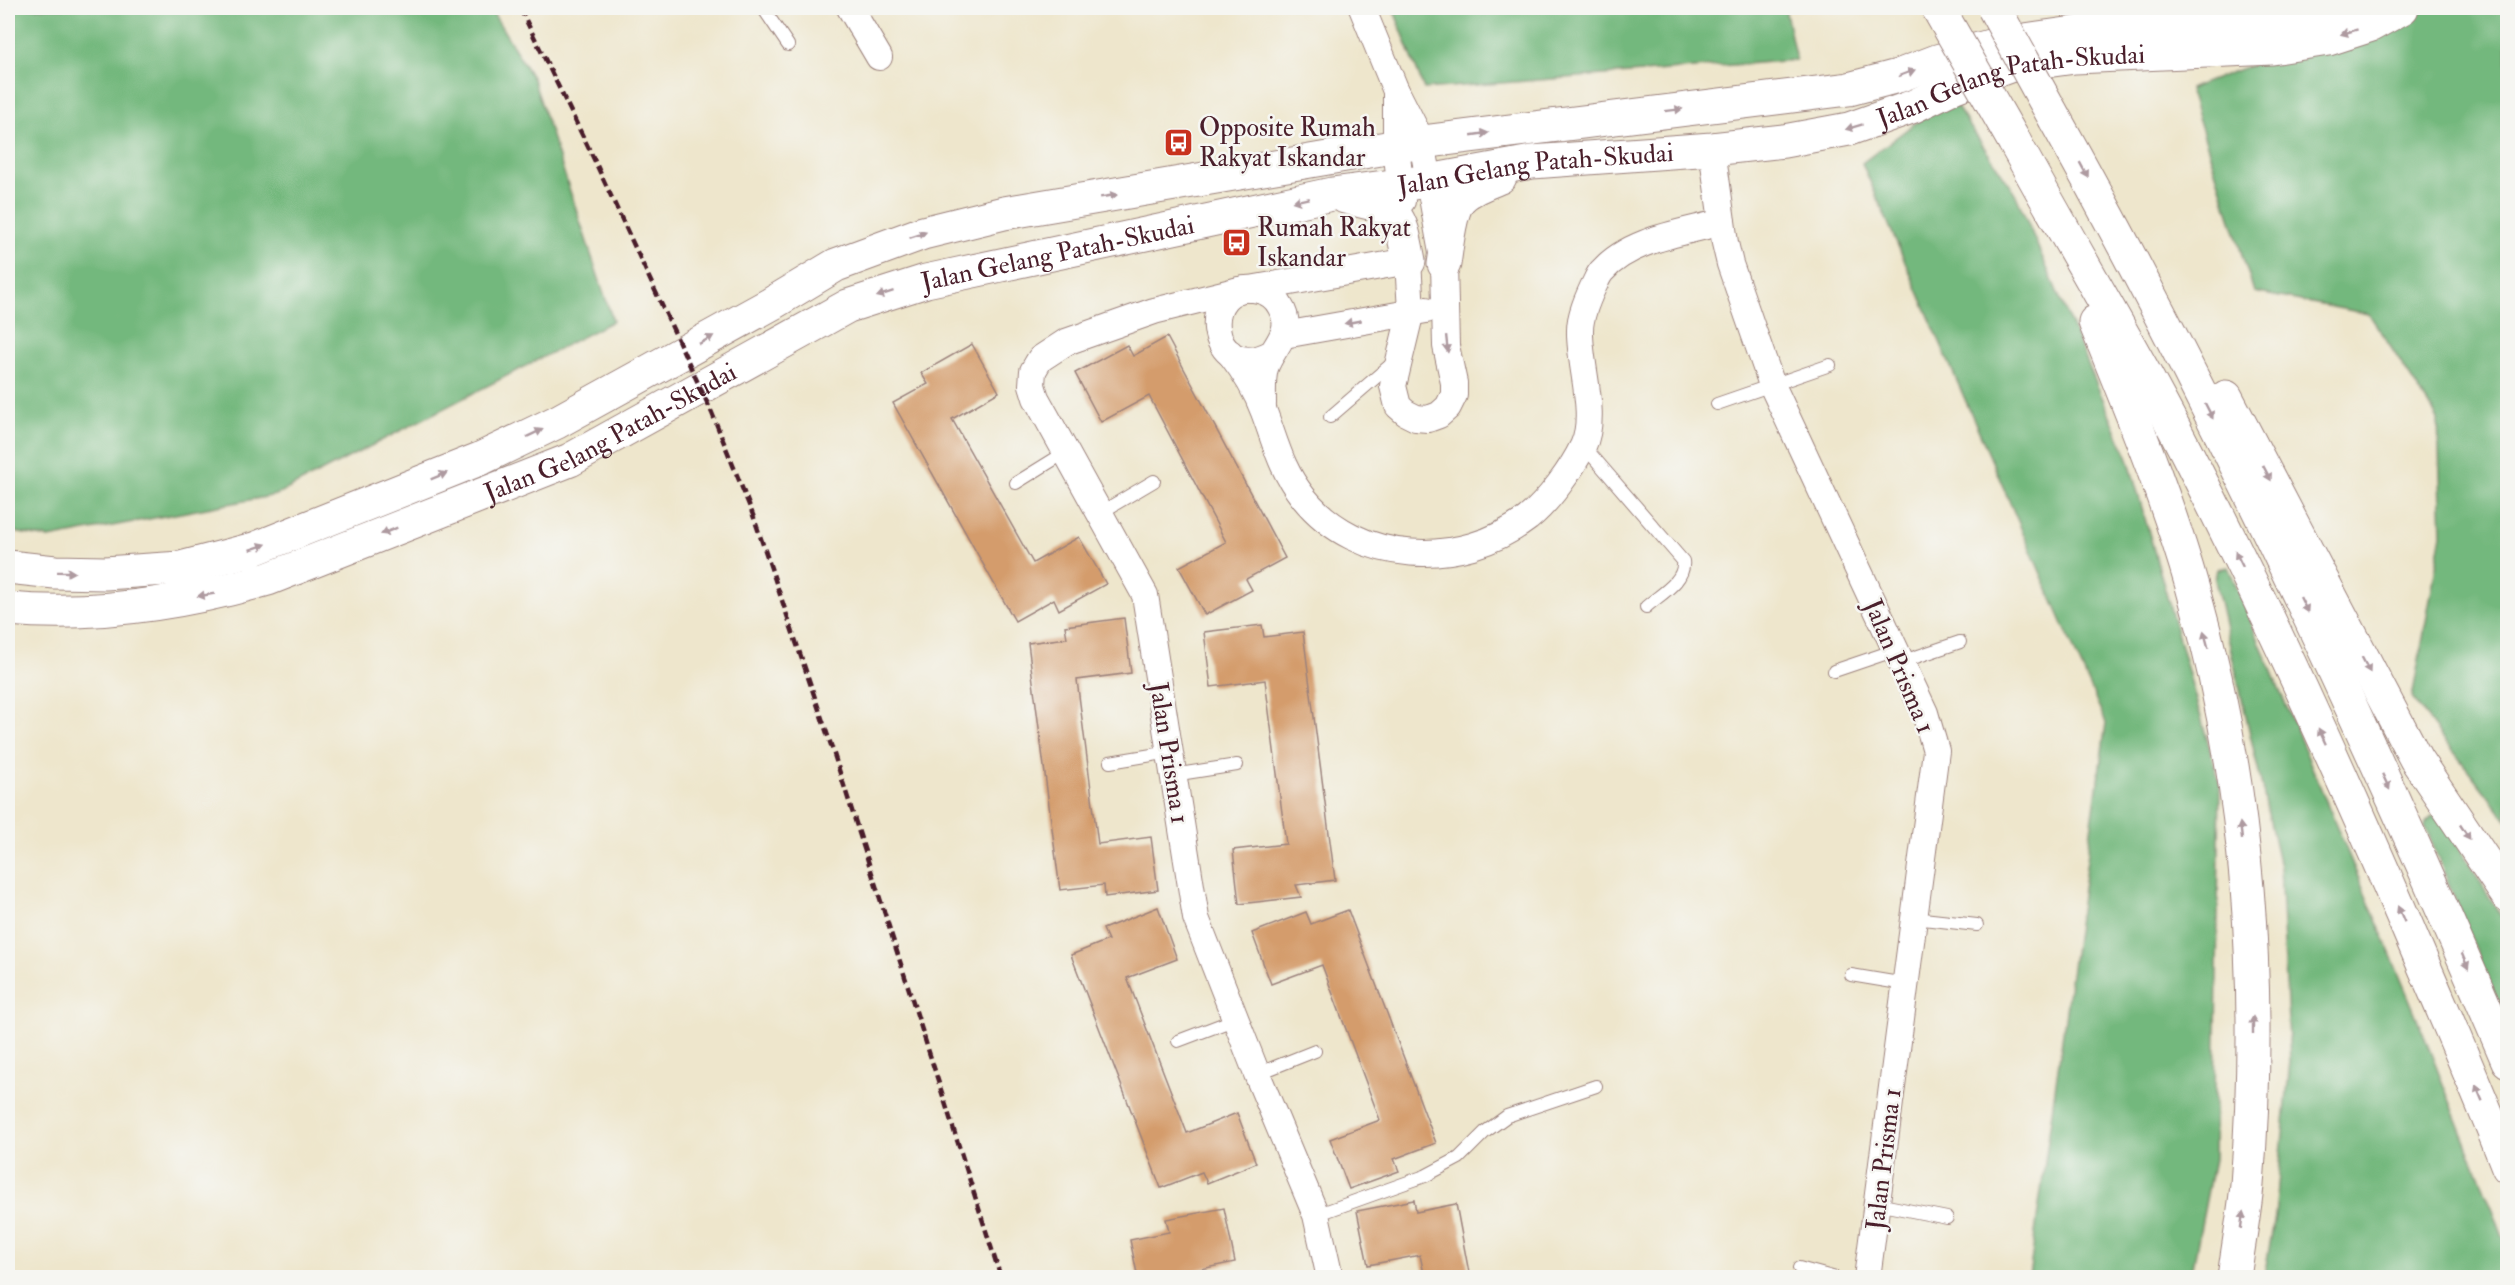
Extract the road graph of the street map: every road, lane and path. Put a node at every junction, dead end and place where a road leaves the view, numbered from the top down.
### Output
1 (763, 8) edge
2 (850, 8) edge
3 (1362, 8) edge
4 (1938, 8) edge
5 (1994, 8) edge
6 (2136, 8) edge
7 (2337, 8) edge
8 (2402, 8) edge
9 (2074, 33) junction
10 (788, 45) dead end
11 (879, 57) dead end
12 (1409, 144) junction
13 (1712, 149) junction
14 (1532, 162) junction
15 (1415, 183) junction
16 (1332, 194) junction
17 (1722, 222) junction
18 (2116, 228) junction
19 (2072, 246) junction
20 (1409, 261) junction
21 (1444, 264) junction
22 (1245, 290) junction
23 (1444, 309) junction
24 (1154, 311) junction
25 (1411, 311) junction
26 (1224, 344) junction
27 (1278, 344) junction
28 (1400, 356) junction
29 (1830, 364) dead end
30 (1772, 385) junction
31 (1718, 404) dead end
32 (1264, 410) junction
33 (1330, 417) dead end
34 (1583, 446) junction
35 (1066, 452) junction
36 (1154, 481) dead end
37 (1016, 483) dead end
38 (1100, 513) junction
39 (8, 567) edge
40 (1646, 607) dead end
41 (8, 609) edge
42 (1960, 642) dead end
43 (1898, 656) junction
44 (1834, 671) dead end
45 (1110, 762) dead end
46 (1171, 763) junction
47 (1237, 765) dead end
48 (2508, 896) edge
49 (1914, 918) junction
50 (1977, 925) dead end
51 (1851, 975) dead end
52 (1905, 984) junction
53 (1236, 1020) junction
54 (1178, 1041) dead end
55 (1316, 1051) dead end
56 (2508, 1061) edge
57 (1257, 1074) junction
58 (1596, 1086) dead end
59 (2508, 1167) edge
60 (1876, 1204) junction
61 (1316, 1215) junction
62 (1947, 1218) dead end
63 (1800, 1268) dead end
64 (1330, 1278) edge
65 (1836, 1278) edge
66 (1867, 1278) edge
67 (2234, 1278) edge

1 - 10 lane
2 - 11 street
3 - 12 street
4 - 19 main road, bridge
5 -> 18 main road, bridge
6 - 9 street
7 - 9 main road, Jalan Gelang Patah-Skudai
8 -> 13 main road, Jalan Gelang Patah-Skudai
12 -> 9 main road, Jalan Gelang Patah-Skudai
12 - 15 street
39 -> 12 main road, Jalan Gelang Patah-Skudai
13 - 14 main road, Jalan Gelang Patah-Skudai
13 - 17 street, Jalan Prisma 1
14 - 15 main road, Jalan Gelang Patah-Skudai
14 - 21 main road
15 - 16 main road, Jalan Gelang Patah-Skudai
15 - 20 street
15 - 21 street
16 - 20 main road
16 -> 41 main road, Jalan Gelang Patah-Skudai
17 - 30 street, Jalan Prisma 1
17 - 34 street
18 -> 48 main road
18 -> 56 main road
59 -> 19 main road
67 -> 19 main road
20 - 22 street, Jalan Prisma 1
20 - 25 street
21 - 23 street
22 - 24 street, Jalan Prisma 1
22 - 26 street
22 - 27 street
23 - 25 street
23 -> 28 street
24 - 26 street
24 - 35 street, Jalan Prisma 1
25 -> 27 street
25 - 28 street
26 - 27 street
26 - 32 street
27 - 32 street
28 - 33 lane
29 - 30 lane
30 - 31 lane
30 - 43 street, Jalan Prisma 1
32 - 34 street
34 - 40 lane
35 - 37 lane
35 - 38 street, Jalan Prisma 1
36 - 38 lane
38 - 46 street, Jalan Prisma 1
42 - 43 lane
43 - 44 lane
43 - 49 street, Jalan Prisma 1
45 - 46 lane
46 - 47 lane
46 - 53 street, Jalan Prisma 1
49 - 50 lane
49 - 52 street, Jalan Prisma 1
51 - 52 lane
52 - 60 street, Jalan Prisma 1
53 - 54 lane
53 - 57 street, Jalan Prisma 1
55 - 57 lane
57 - 61 street, Jalan Prisma 1
58 - 61 lane
60 - 62 lane
60 - 66 street, Jalan Prisma 1
61 - 64 street, Jalan Prisma 1
63 - 65 lane

